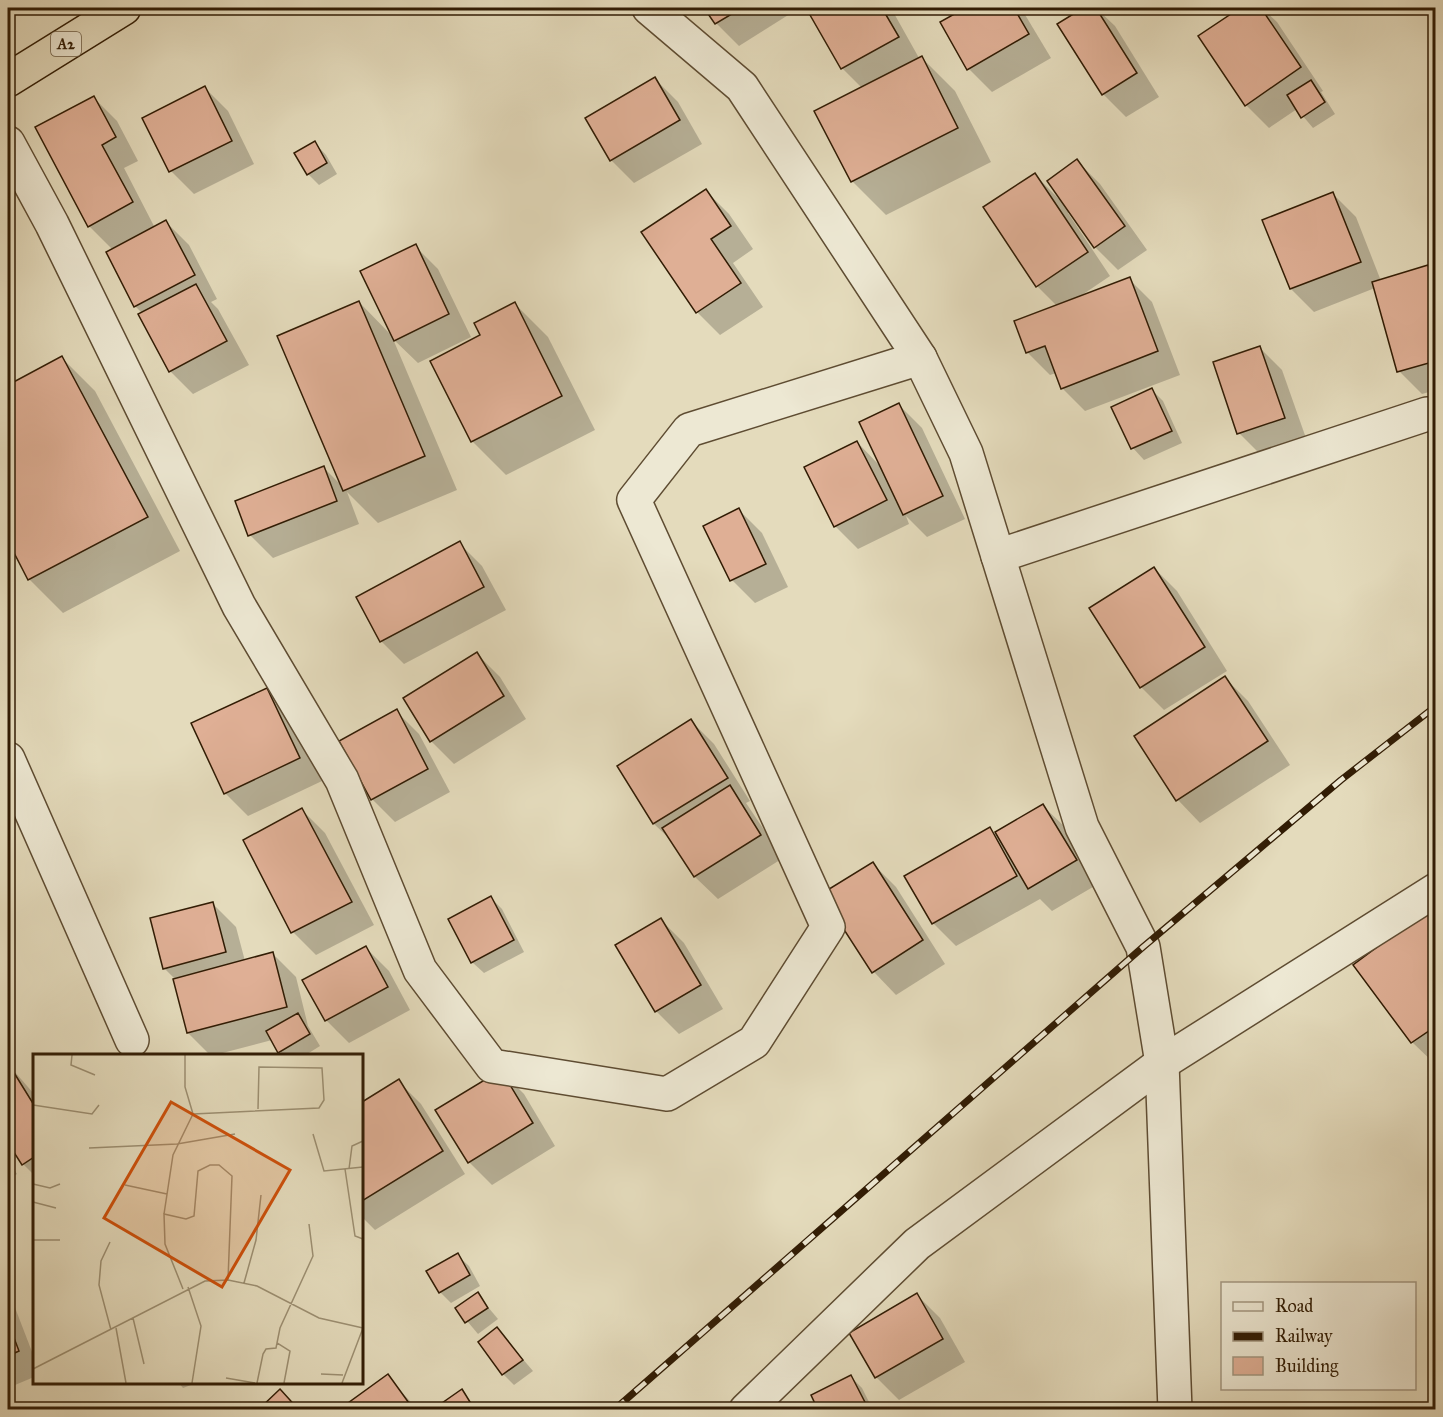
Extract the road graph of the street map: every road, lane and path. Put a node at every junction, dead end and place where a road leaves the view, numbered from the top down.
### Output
1 (124, 8) edge
2 (649, 8) edge
3 (8, 80) edge
4 (8, 142) edge
5 (921, 358) junction
6 (1426, 414) dead end
7 (998, 556) junction
8 (8, 759) edge
9 (1436, 890) edge
10 (132, 1040) dead end
11 (1162, 1063) junction
12 (746, 1410) edge
13 (1175, 1410) edge

1 - 3 highway, A2
2 - 5 street
4 - 5 street
5 - 7 street
6 - 7 street
7 - 11 street
8 - 10 street
9 - 11 street
11 - 12 street
11 - 13 street

